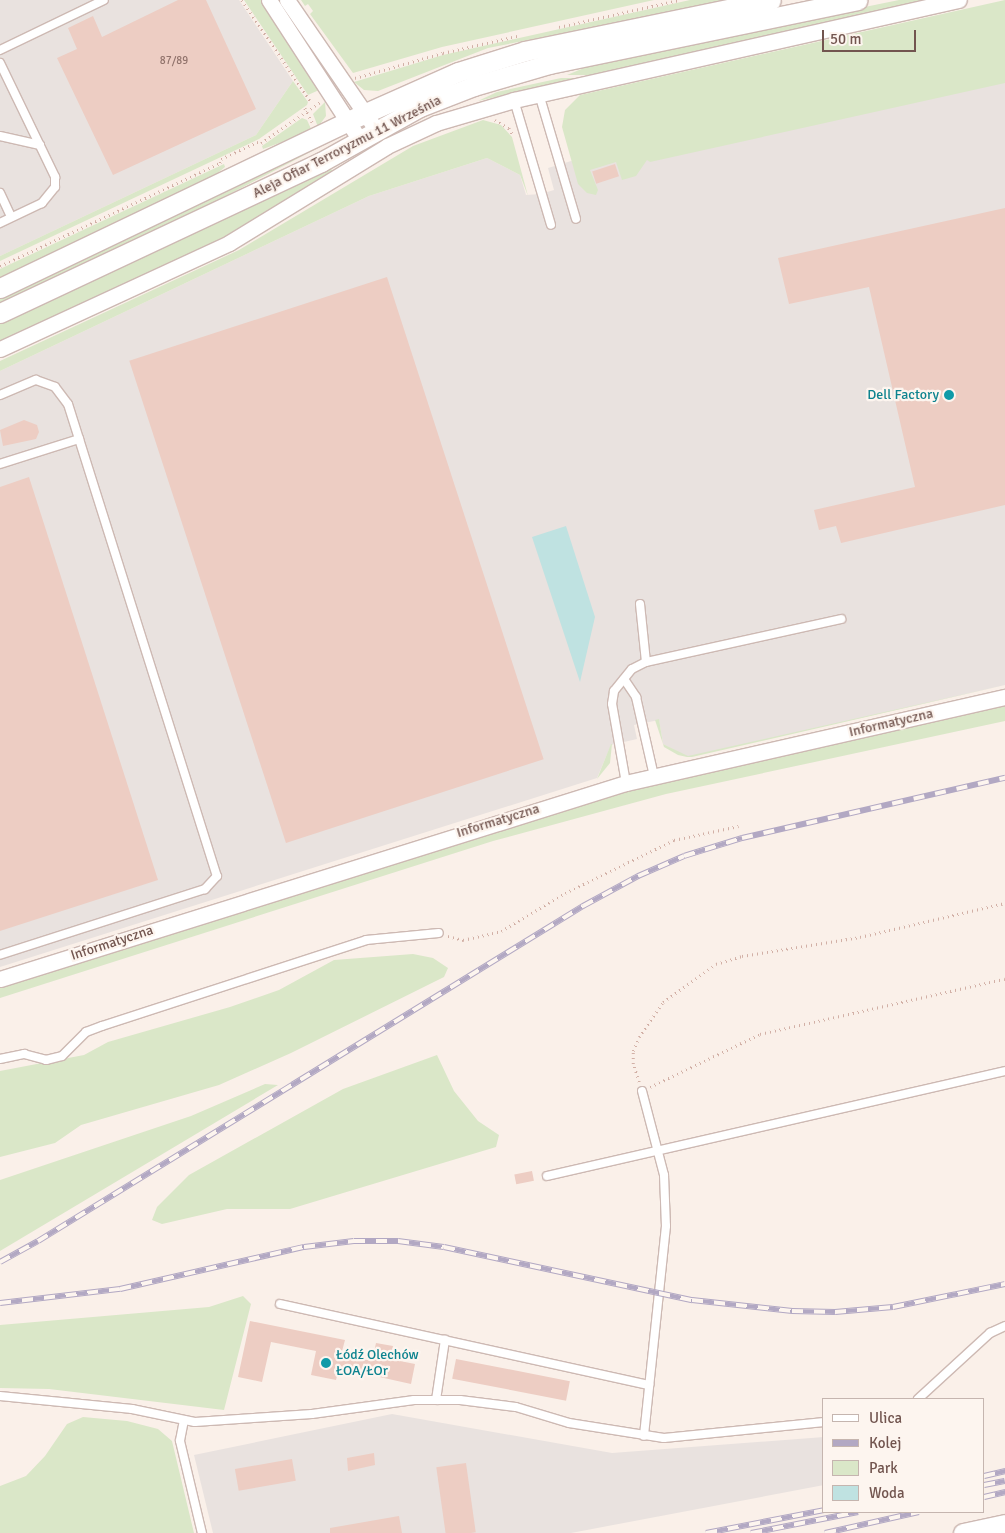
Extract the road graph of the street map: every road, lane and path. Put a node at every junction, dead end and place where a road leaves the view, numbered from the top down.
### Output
1 (104, 0) edge
2 (242, 0) edge
3 (269, 0) edge
4 (287, 0) edge
5 (771, 0) edge
6 (858, 0) edge
7 (959, 0) edge
8 (0, 50) edge
9 (0, 64) edge
10 (538, 94) junction
11 (324, 99) dead end
12 (514, 100) junction
13 (311, 102) dead end
14 (306, 110) junction
15 (356, 117) junction
16 (316, 130) dead end
17 (377, 131) junction
18 (0, 136) edge
19 (360, 140) junction
20 (40, 145) junction
21 (0, 193) edge
22 (11, 217) junction
23 (576, 218) dead end
24 (0, 223) edge
25 (551, 225) dead end
26 (0, 266) edge
27 (0, 288) edge
28 (0, 313) edge
29 (0, 349) edge
30 (0, 395) edge
31 (79, 439) junction
32 (0, 464) edge
33 (640, 604) dead end
34 (841, 619) dead end
35 (646, 662) junction
36 (624, 679) junction
37 (1005, 697) edge
38 (654, 776) junction
39 (626, 783) junction
40 (738, 826) dead end
41 (1005, 904) edge
42 (439, 933) joint
43 (0, 955) edge
44 (1005, 979) edge
45 (0, 980) edge
46 (0, 1059) edge
47 (1005, 1071) edge
48 (642, 1091) junction
49 (658, 1150) junction
50 (547, 1176) dead end
51 (280, 1304) dead end
52 (1005, 1326) edge
53 (445, 1340) junction
54 (649, 1385) junction
55 (0, 1396) edge
56 (919, 1398) edge
57 (436, 1400) junction
58 (184, 1420) junction
59 (822, 1422) edge
60 (644, 1436) junction
61 (1005, 1524) edge
62 (202, 1533) edge
63 (963, 1533) edge

1 - 8 lane
2 - 13 path
3 - 15 street
4 - 15 street
5 - 15 street, Aleja Ofiar Terroryzmu 11 Września
6 - 17 street, Aleja Ofiar Terroryzmu 11 Września
7 - 10 street
9 - 20 lane
10 - 12 street
10 - 23 lane
11 - 14 path
12 - 25 lane
12 - 29 street
14 - 16 path
14 - 26 path
15 - 17 street
15 - 19 street
15 - 27 street, Aleja Ofiar Terroryzmu 11 Września
17 - 19 street, Aleja Ofiar Terroryzmu 11 Września
18 - 20 lane
19 - 28 street, Aleja Ofiar Terroryzmu 11 Września
20 - 22 lane
21 - 22 lane
22 - 24 lane
30 - 31 lane
31 - 32 lane
31 - 43 lane
33 - 35 lane
34 - 35 lane
35 - 36 lane
36 - 38 lane
36 - 39 lane
37 - 38 street, Informatyczna
38 - 39 street, Informatyczna
39 - 45 street, Informatyczna
40 - 42 path
41 - 48 path
42 - 46 lane
44 - 48 path
47 - 49 lane
48 - 49 lane
49 - 50 lane
49 - 54 lane
51 - 53 lane
52 - 56 lane
53 - 54 lane
53 - 57 lane
54 - 60 lane
55 - 58 lane
57 - 58 lane
57 - 60 lane
58 - 62 lane
59 - 60 lane
61 - 63 street

